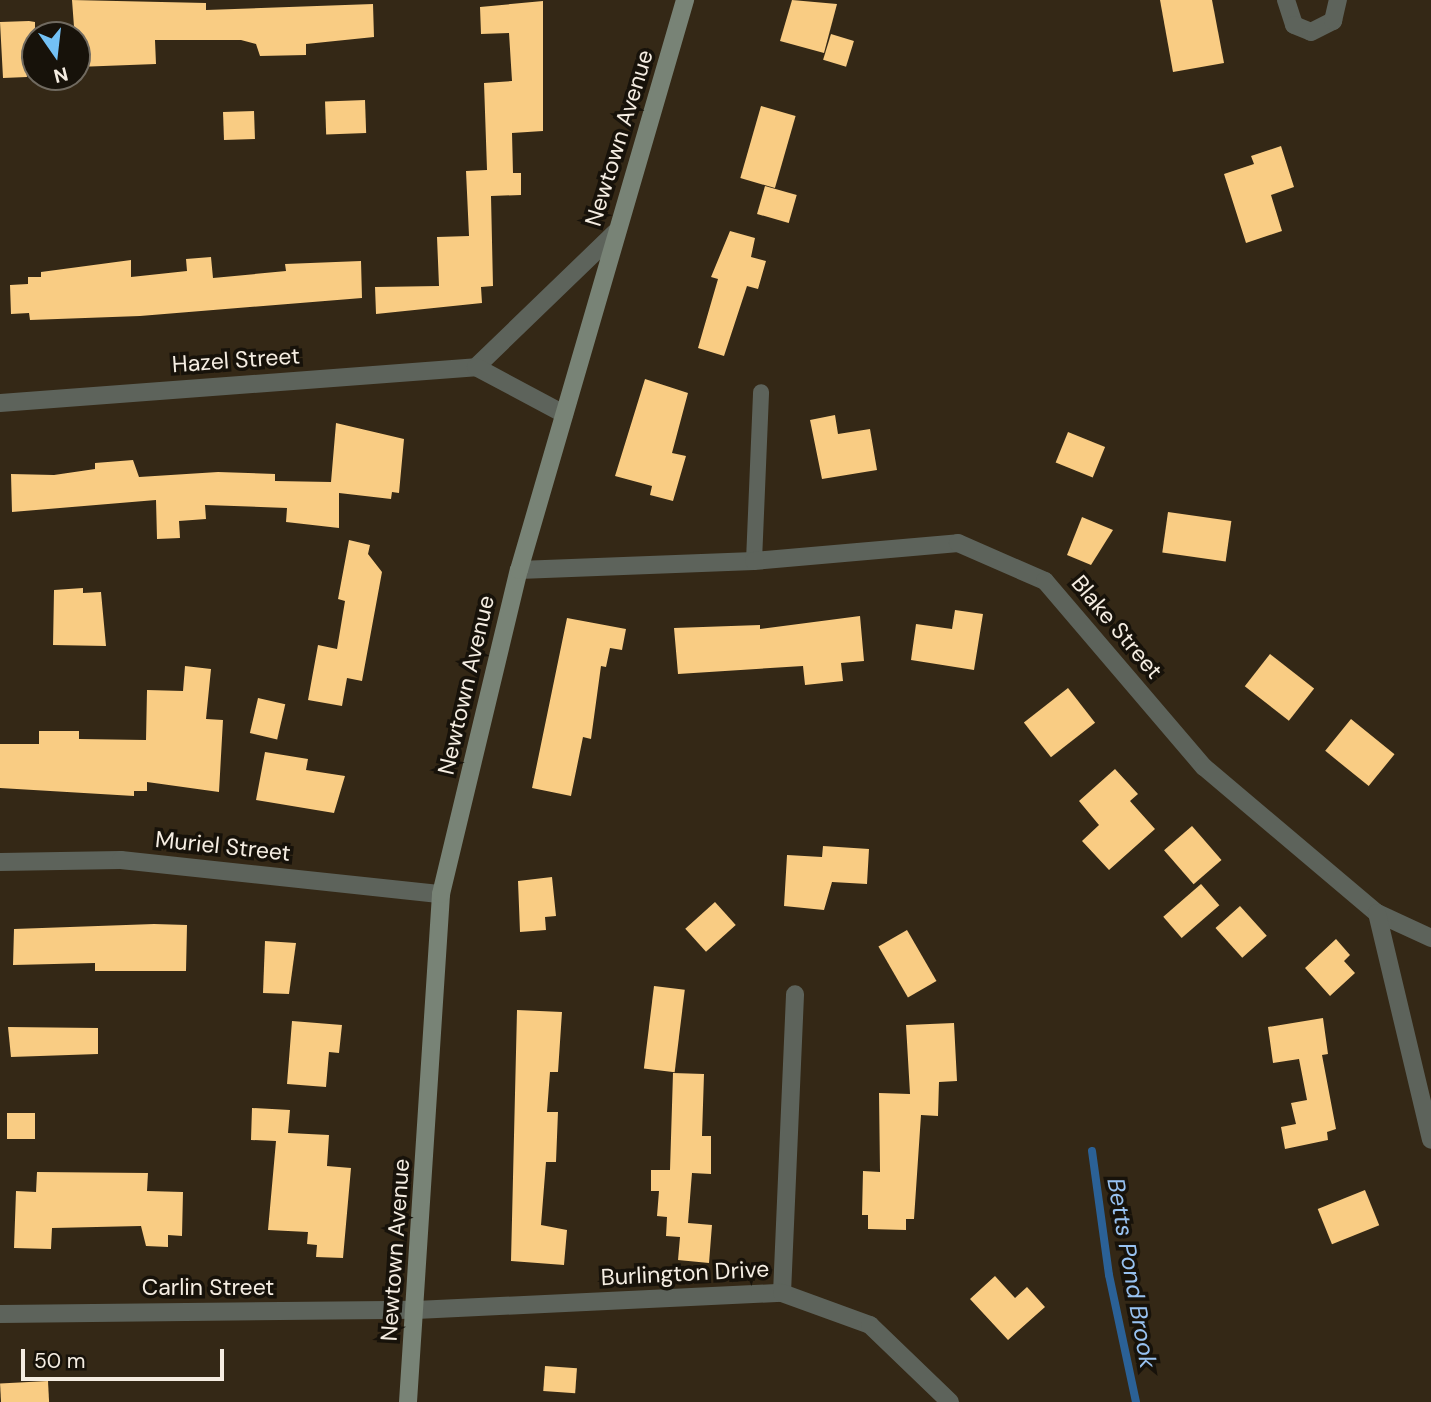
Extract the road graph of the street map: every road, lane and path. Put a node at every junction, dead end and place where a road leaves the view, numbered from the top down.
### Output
1 (685, 0) edge
2 (1286, 0) edge
3 (1338, 0) edge
4 (616, 232) junction
5 (476, 367) junction
6 (761, 392) dead end
7 (0, 403) edge
8 (564, 414) junction
9 (754, 561) junction
10 (519, 570) junction
11 (0, 862) edge
12 (441, 894) junction
13 (1377, 913) junction
14 (1431, 938) edge
15 (795, 994) dead end
16 (1431, 1140) edge
17 (782, 1293) junction
18 (416, 1310) junction
19 (0, 1314) edge
20 (408, 1402) edge
21 (950, 1402) edge

1 - 4 main road, Newtown Avenue
2 - 3 street
4 - 5 street
4 - 8 main road, Newtown Avenue
5 - 7 street, Hazel Street
5 - 8 street
6 - 9 lane
8 - 10 main road, Newtown Avenue
9 - 10 street, Blake Street
9 - 13 street, Blake Street
10 - 12 main road, Newtown Avenue
11 - 12 street, Muriel Street
12 - 18 main road, Newtown Avenue
13 - 14 street, Blake Street
13 - 16 street
15 - 17 street, Burlington Drive
17 - 18 street, Burlington Drive
17 - 21 street
18 - 19 street, Carlin Street
18 - 20 main road, Newtown Avenue

